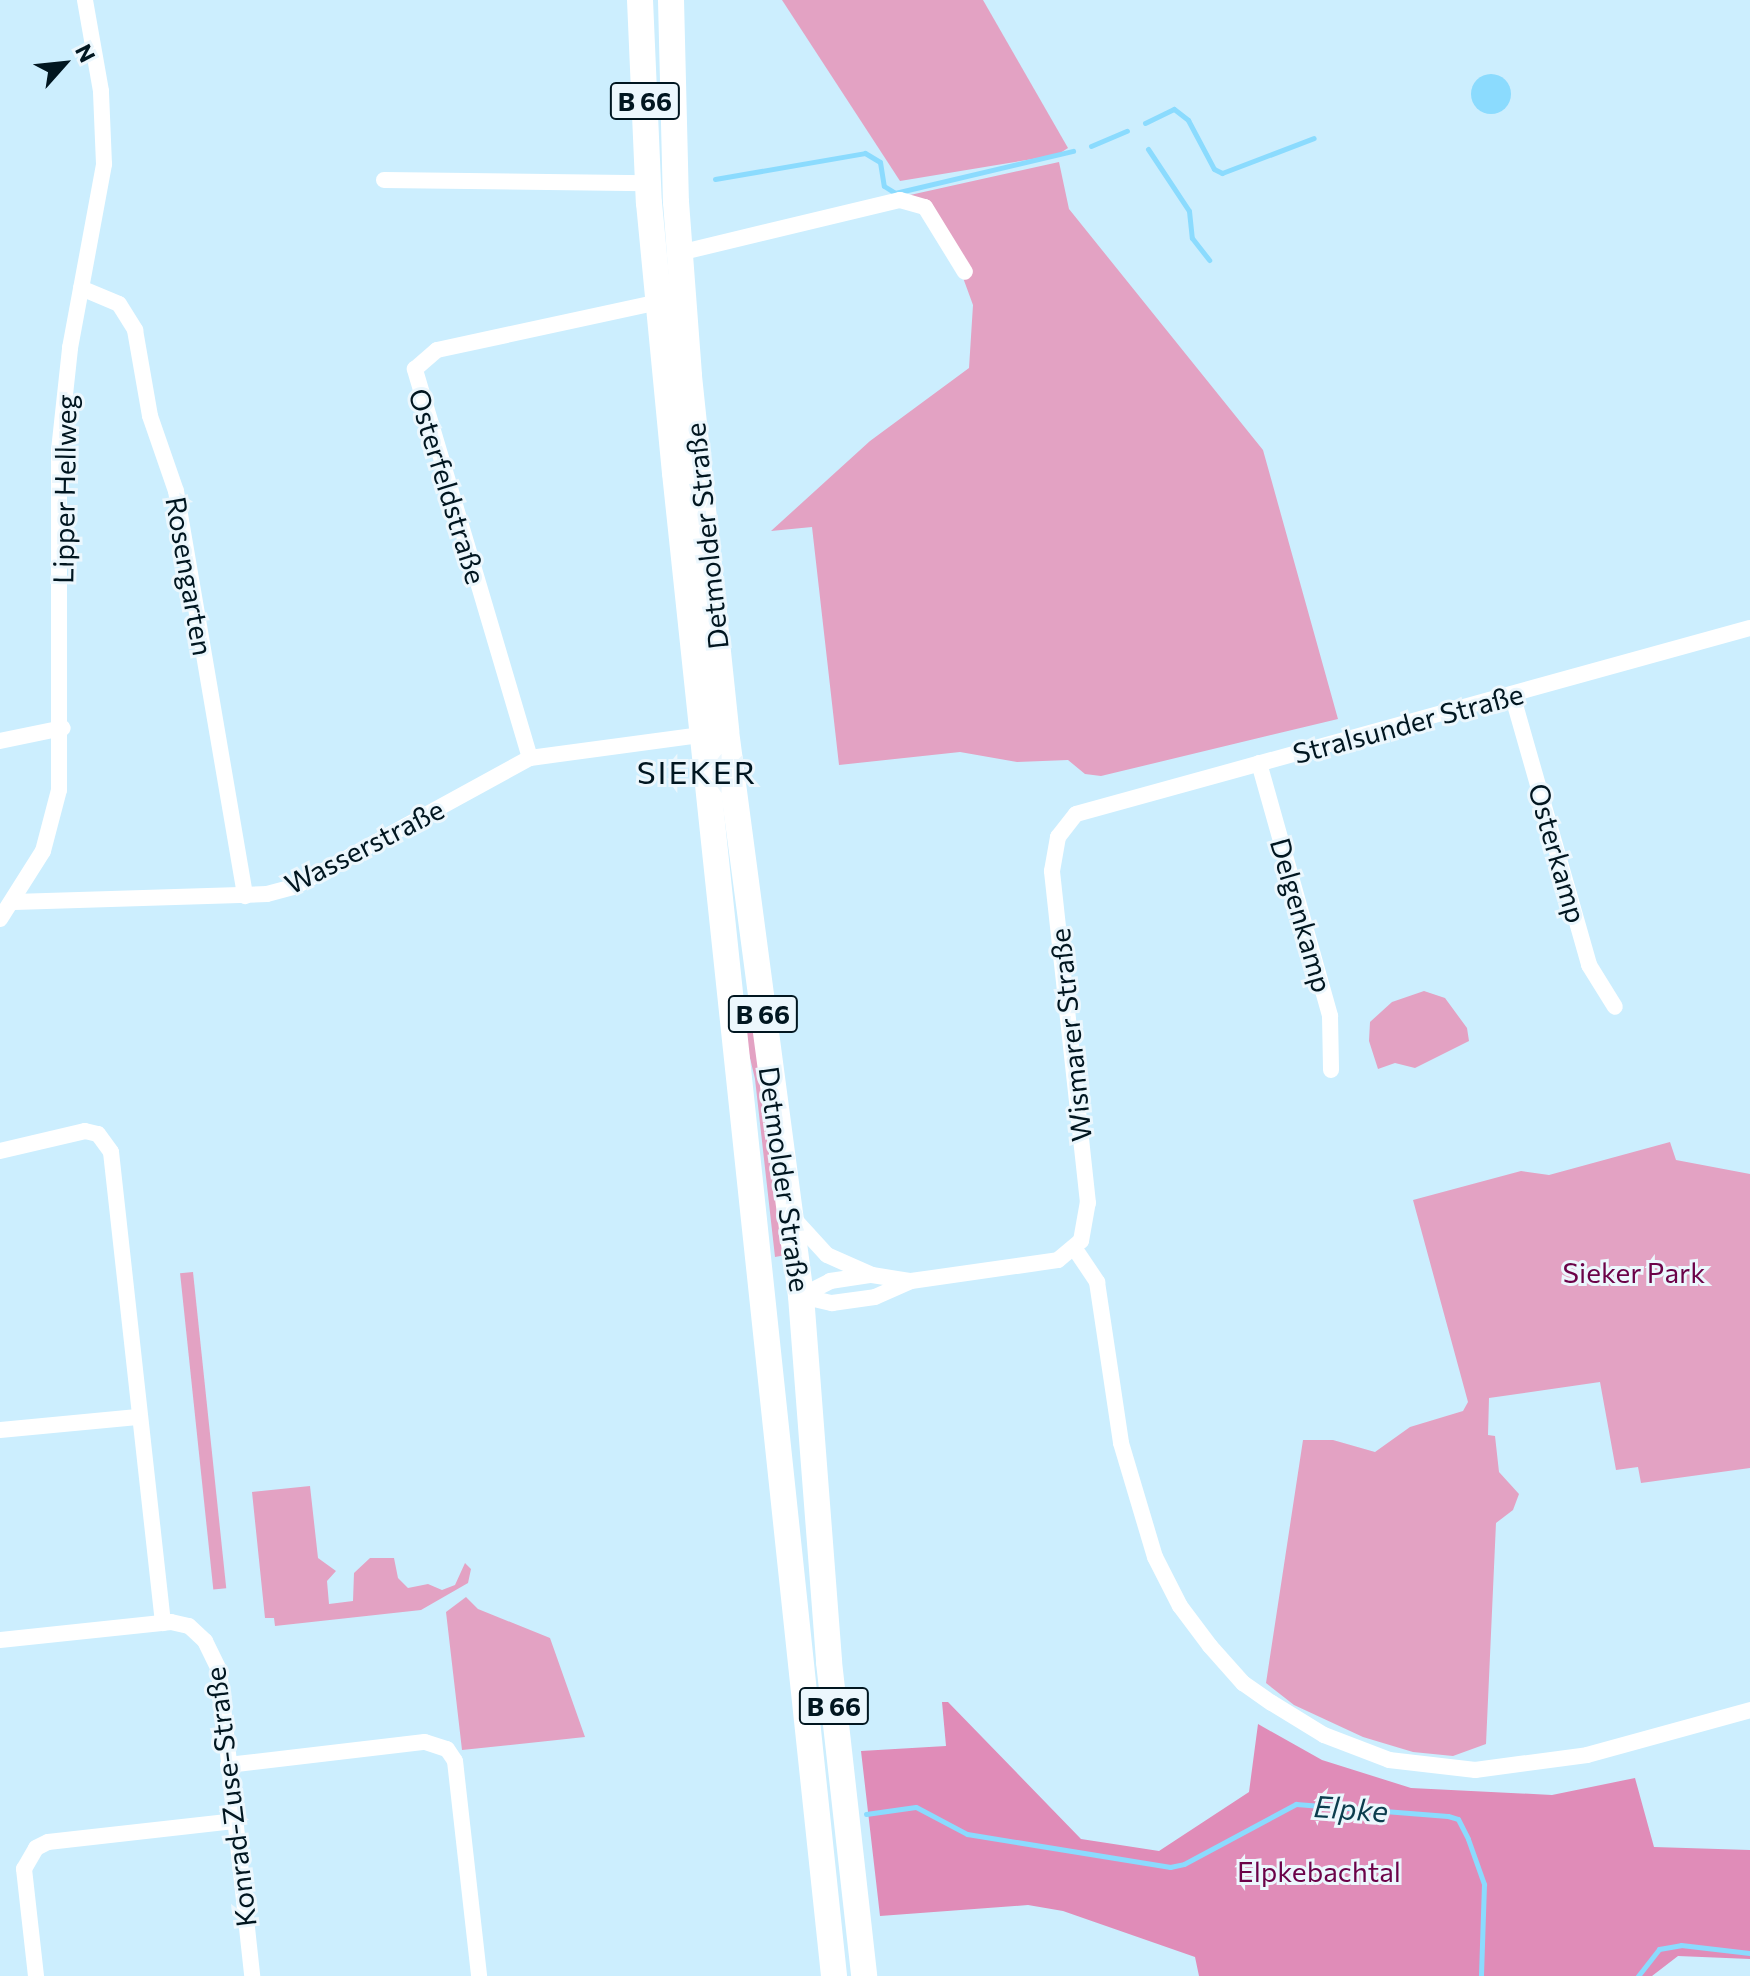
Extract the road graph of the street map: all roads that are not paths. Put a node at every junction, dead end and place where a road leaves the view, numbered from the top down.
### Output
1 (85, 0) edge
2 (640, 0) edge
3 (671, 0) edge
4 (384, 180) dead end
5 (648, 183) junction
6 (679, 253) junction
7 (965, 272) dead end
8 (81, 288) junction
9 (659, 302) junction
10 (1750, 628) edge
11 (1512, 694) junction
12 (63, 728) junction
13 (701, 735) junction
14 (0, 741) edge
15 (530, 758) junction
16 (1259, 763) junction
17 (1067, 821) joint
18 (245, 896) junction
19 (14, 902) junction
20 (0, 919) edge
21 (1615, 1007) dead end
22 (1331, 1070) dead end
23 (0, 1151) edge
24 (790, 1214) junction
25 (1075, 1249) junction
26 (872, 1275) junction
27 (911, 1281) junction
28 (801, 1296) junction
29 (760, 1300) junction
30 (137, 1417) junction
31 (0, 1430) edge
32 (163, 1623) junction
33 (0, 1640) edge
34 (1750, 1710) edge
35 (228, 1765) junction
36 (234, 1821) junction
37 (855, 1892) junction
38 (826, 1894) junction
39 (36, 1976) edge
40 (252, 1976) edge
41 (479, 1976) edge
42 (834, 1976) edge
43 (864, 1976) edge

1 - 8 street, Lipper Hellweg
2 - 5 main road, Detmolder Straße / B 66
3 - 6 main road, Detmolder Straße / B 66
4 - 5 street
5 - 9 main road, Detmolder Straße / B 66
6 - 7 street
6 - 24 main road, Detmolder Straße / B 66
8 - 12 street, Lipper Hellweg
8 - 18 street, Rosengarten
9 - 13 main road, Detmolder Straße / B 66
9 - 15 street, Osterfeldstraße
10 - 11 street, Stralsunder Straße
11 - 16 street, Stralsunder Straße
11 - 21 street, Osterkamp
12 - 14 street
12 - 19 street, Lipper Hellweg
13 - 15 street, Wasserstraße
13 - 29 main road, Detmolder Straße / B 66
15 - 18 street, Wasserstraße
16 - 17 street, Stralsunder Straße
16 - 22 street, Delgenkamp
17 - 25 street, Wismarer Straße
18 - 19 street, Wasserstraße
19 - 20 street, Lipper Hellweg
23 - 30 street
24 - 26 street
24 - 28 main road, Detmolder Straße / B 66
25 - 27 street
25 - 34 street
26 - 27 street
26 - 28 street
27 - 28 street
28 - 29 main road
28 - 37 main road, Detmolder Straße / B 66
29 - 38 main road, Detmolder Straße / B 66
30 - 31 street
30 - 32 street
32 - 33 street, Konrad-Zuse-Straße
32 - 35 street, Konrad-Zuse-Straße
35 - 36 street, Konrad-Zuse-Straße
35 - 41 street
36 - 39 street
36 - 40 street, Konrad-Zuse-Straße
37 - 38 main road
37 - 43 main road, Detmolder Straße / B 66
38 - 42 main road, Detmolder Straße / B 66

